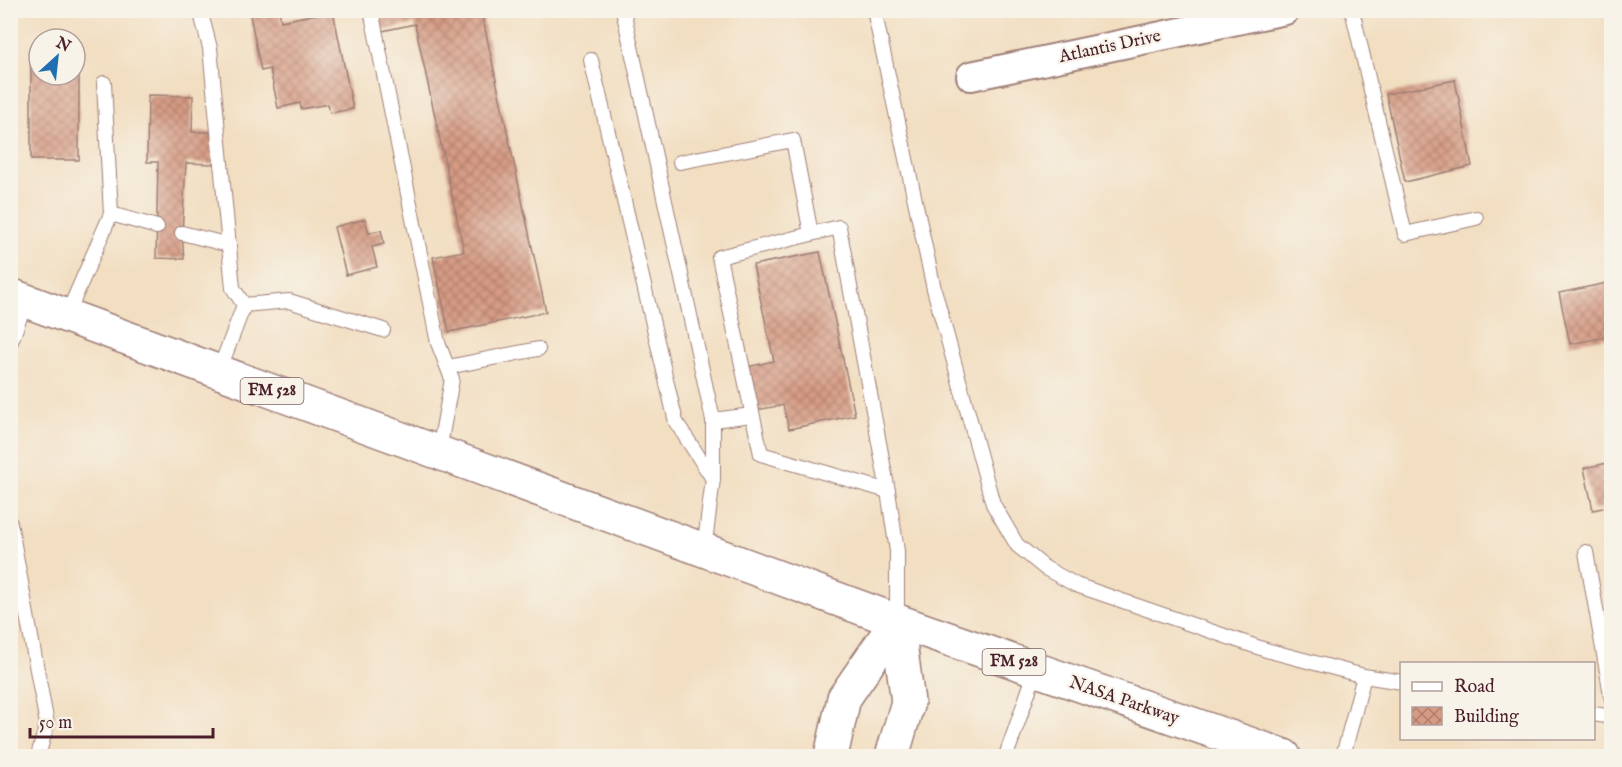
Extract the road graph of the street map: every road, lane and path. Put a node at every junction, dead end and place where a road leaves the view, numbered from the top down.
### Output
1 (201, 10) edge
2 (371, 10) edge
3 (622, 10) edge
4 (874, 10) edge
5 (1285, 10) edge
6 (1352, 10) edge
7 (1218, 17) edge
8 (591, 60) dead end
9 (971, 76) dead end
10 (104, 83) dead end
11 (681, 162) dead end
12 (111, 214) junction
13 (1476, 218) dead end
14 (156, 227) dead end
15 (182, 233) dead end
16 (811, 234) junction
17 (229, 245) junction
18 (18, 298) edge
19 (244, 305) junction
20 (67, 315) junction
21 (383, 330) dead end
22 (10, 344) edge
23 (538, 349) dead end
24 (447, 367) junction
25 (219, 371) junction
26 (752, 415) junction
27 (713, 420) junction
28 (439, 451) junction
29 (713, 479) junction
30 (888, 490) junction
31 (10, 523) edge
32 (704, 550) junction
33 (1586, 552) dead end
34 (897, 621) junction
35 (1036, 670) junction
36 (1364, 676) junction
37 (1400, 682) edge
38 (1611, 700) edge
39 (1595, 714) edge
40 (1611, 717) edge
41 (38, 756) edge
42 (831, 756) edge
43 (892, 756) edge
44 (1006, 756) edge
45 (1284, 756) edge
46 (1343, 756) edge

1 - 17 lane
2 - 24 lane
3 - 27 lane
4 - 36 lane
5 - 7 street, Atlantis Drive
6 - 13 lane
7 - 9 street, Atlantis Drive
8 - 29 lane
10 - 12 lane
11 - 16 lane
12 - 14 lane
12 - 20 lane
15 - 17 lane
16 - 26 lane
16 - 30 lane
17 - 19 lane
18 - 20 main road, FM 528
18 - 22 lane
19 - 21 lane
19 - 25 lane
20 - 25 main road, FM 528
23 - 24 lane
24 - 28 lane
25 - 28 main road, FM 528
26 - 27 lane
26 - 30 lane
27 - 29 lane
28 - 32 main road, FM 528
29 - 32 lane
30 - 34 lane
31 - 41 lane
32 - 34 main road, FM 528
33 - 38 lane
34 - 35 main road, NASA Parkway / FM 528
34 - 42 main road
34 - 43 main road
35 - 44 lane
35 - 45 main road, NASA Parkway / FM 528
36 - 37 lane
36 - 46 lane
39 - 40 lane

